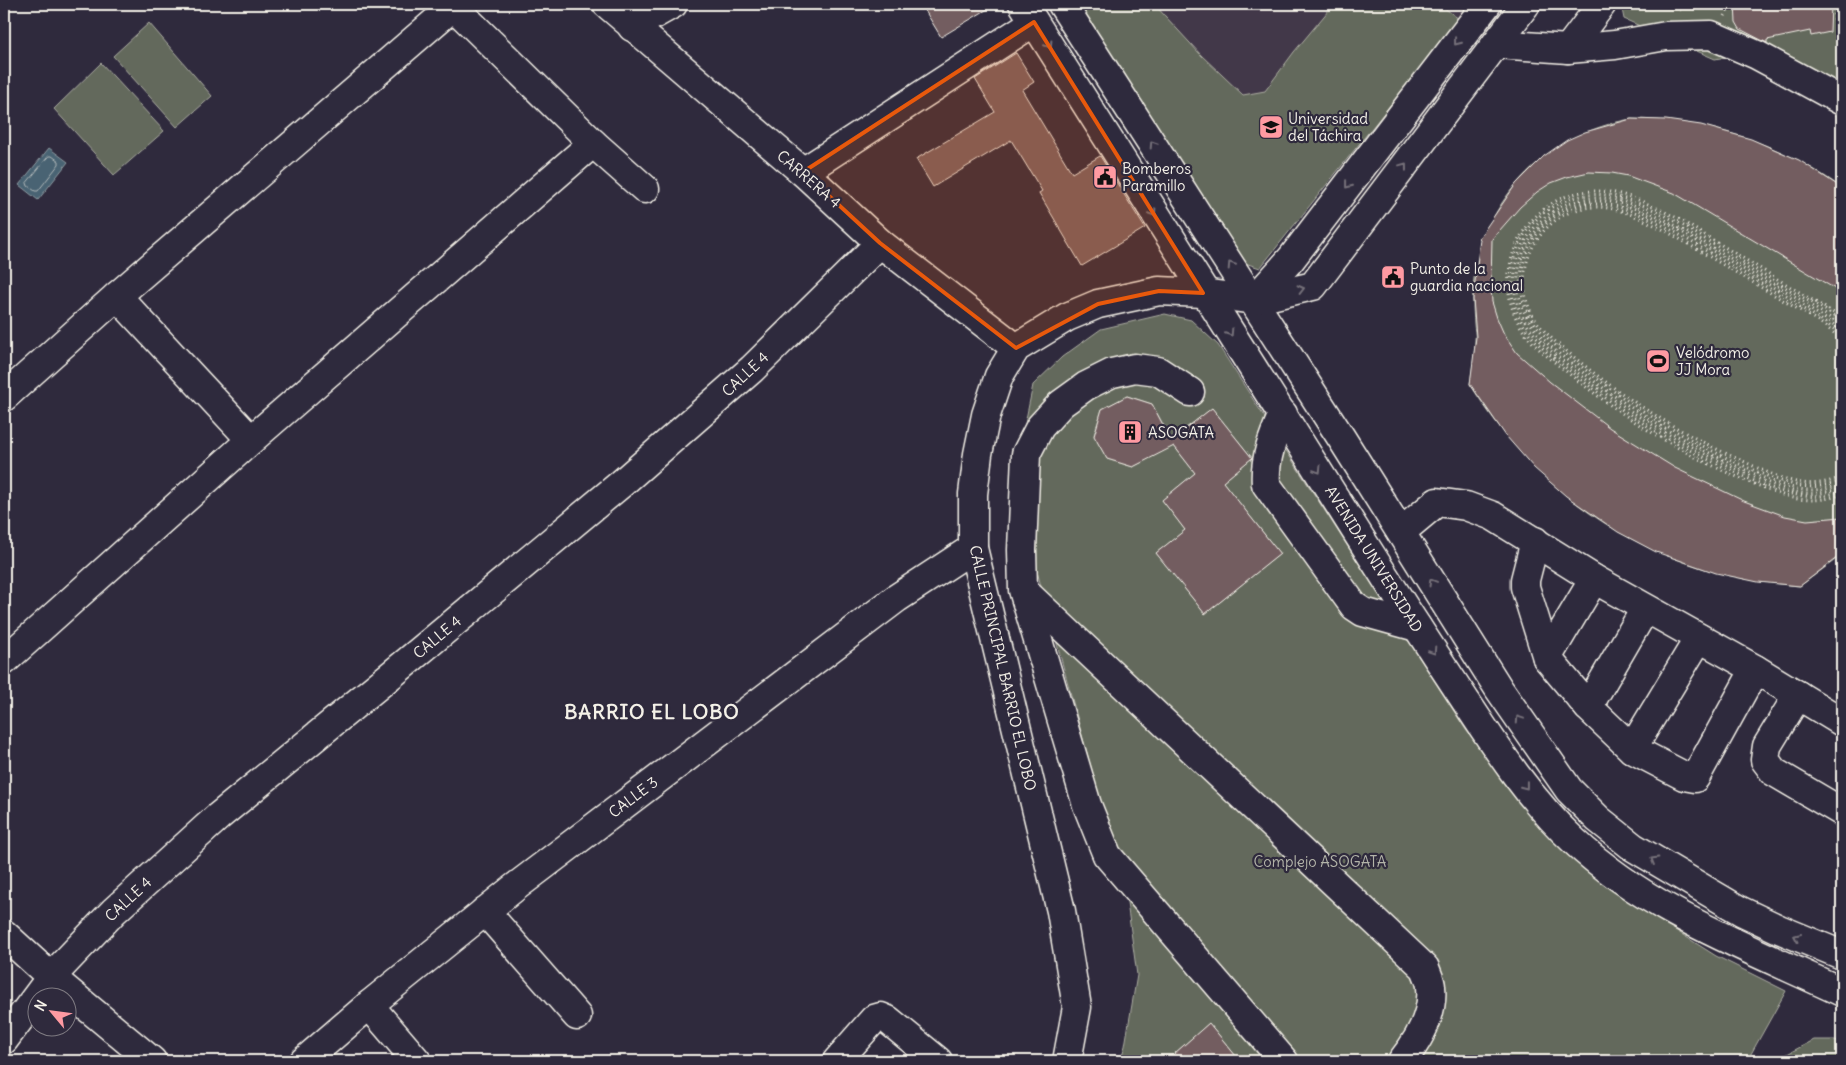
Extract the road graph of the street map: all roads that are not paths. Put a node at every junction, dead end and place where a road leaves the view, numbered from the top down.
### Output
1 (607, 4) edge
2 (673, 4) edge
3 (1062, 4) edge
4 (1487, 4) edge
5 (1602, 4) edge
6 (455, 5) edge
7 (1518, 6) edge
8 (1029, 13) edge
9 (632, 27) junction
10 (1496, 44) junction
11 (1568, 49) junction
12 (1842, 101) edge
13 (593, 143) junction
14 (803, 172) junction
15 (645, 189) dead end
16 (880, 243) junction
17 (1203, 292) junction
18 (117, 296) junction
19 (1254, 300) junction
20 (1016, 348) junction
21 (1190, 392) dead end
22 (4, 396) edge
23 (1283, 414) junction
24 (251, 440) junction
25 (1401, 532) junction
26 (1535, 541) junction
27 (972, 548) junction
28 (1594, 579) junction
29 (1023, 590) junction
30 (1645, 609) junction
31 (1417, 627) junction
32 (1699, 638) junction
33 (1548, 658) junction
34 (4, 661) edge
35 (1755, 669) junction
36 (1798, 696) junction
37 (1588, 707) junction
38 (1842, 722) edge
39 (1632, 749) junction
40 (1842, 812) edge
41 (485, 911) junction
42 (4, 934) edge
43 (1842, 955) edge
44 (51, 977) junction
45 (1842, 992) edge
46 (369, 1005) junction
47 (577, 1016) dead end
48 (4, 1040) edge
49 (152, 1061) edge
50 (304, 1061) edge
51 (417, 1061) edge
52 (837, 1061) edge
53 (938, 1061) edge
54 (1066, 1061) edge
55 (1284, 1061) edge
56 (1402, 1061) edge

1 - 9 street, CARRERA 4
2 - 9 street
19 -> 3 street
4 -> 19 street
5 - 11 street
6 - 13 street
6 - 18 street
7 - 10 street
8 - 14 street
8 -> 17 street, AVENIDA UNIVERSIDAD
9 - 14 street, CARRERA 4
10 - 11 street
19 -> 10 street
11 - 12 street
13 - 15 street
13 - 24 street
14 - 16 street, CARRERA 4
16 - 20 street, CARRERA 4
16 - 44 street, CALLE 4
17 - 19 street, CALLE PRINCIPAL BARRIO EL LOBO
17 - 20 street, CALLE PRINCIPAL BARRIO EL LOBO
17 -> 23 street, AVENIDA UNIVERSIDAD
18 - 22 street
18 - 24 street
19 - 25 street
20 - 27 street, CALLE PRINCIPAL BARRIO EL LOBO
21 - 29 street
23 -> 31 street, AVENIDA UNIVERSIDAD
23 - 31 street
24 - 34 street
25 - 26 street
43 -> 25 street
26 - 28 street
26 - 33 street
27 - 41 street, CALLE 3
27 - 54 street, CALLE PRINCIPAL BARRIO EL LOBO
28 - 30 street
28 - 33 street
29 - 55 street
29 - 56 street
30 - 32 street
30 - 37 street
31 -> 45 street, AVENIDA UNIVERSIDAD
32 - 35 street
32 - 39 street
33 - 37 street
35 - 36 street
35 - 39 street
36 - 38 street
36 - 40 street
37 - 39 street
41 - 46 street, CALLE 3
41 - 47 street
42 - 44 street
44 - 48 street, CALLE 4
44 - 49 street
46 - 50 street, CALLE 3
46 - 51 street
52 - 53 street

